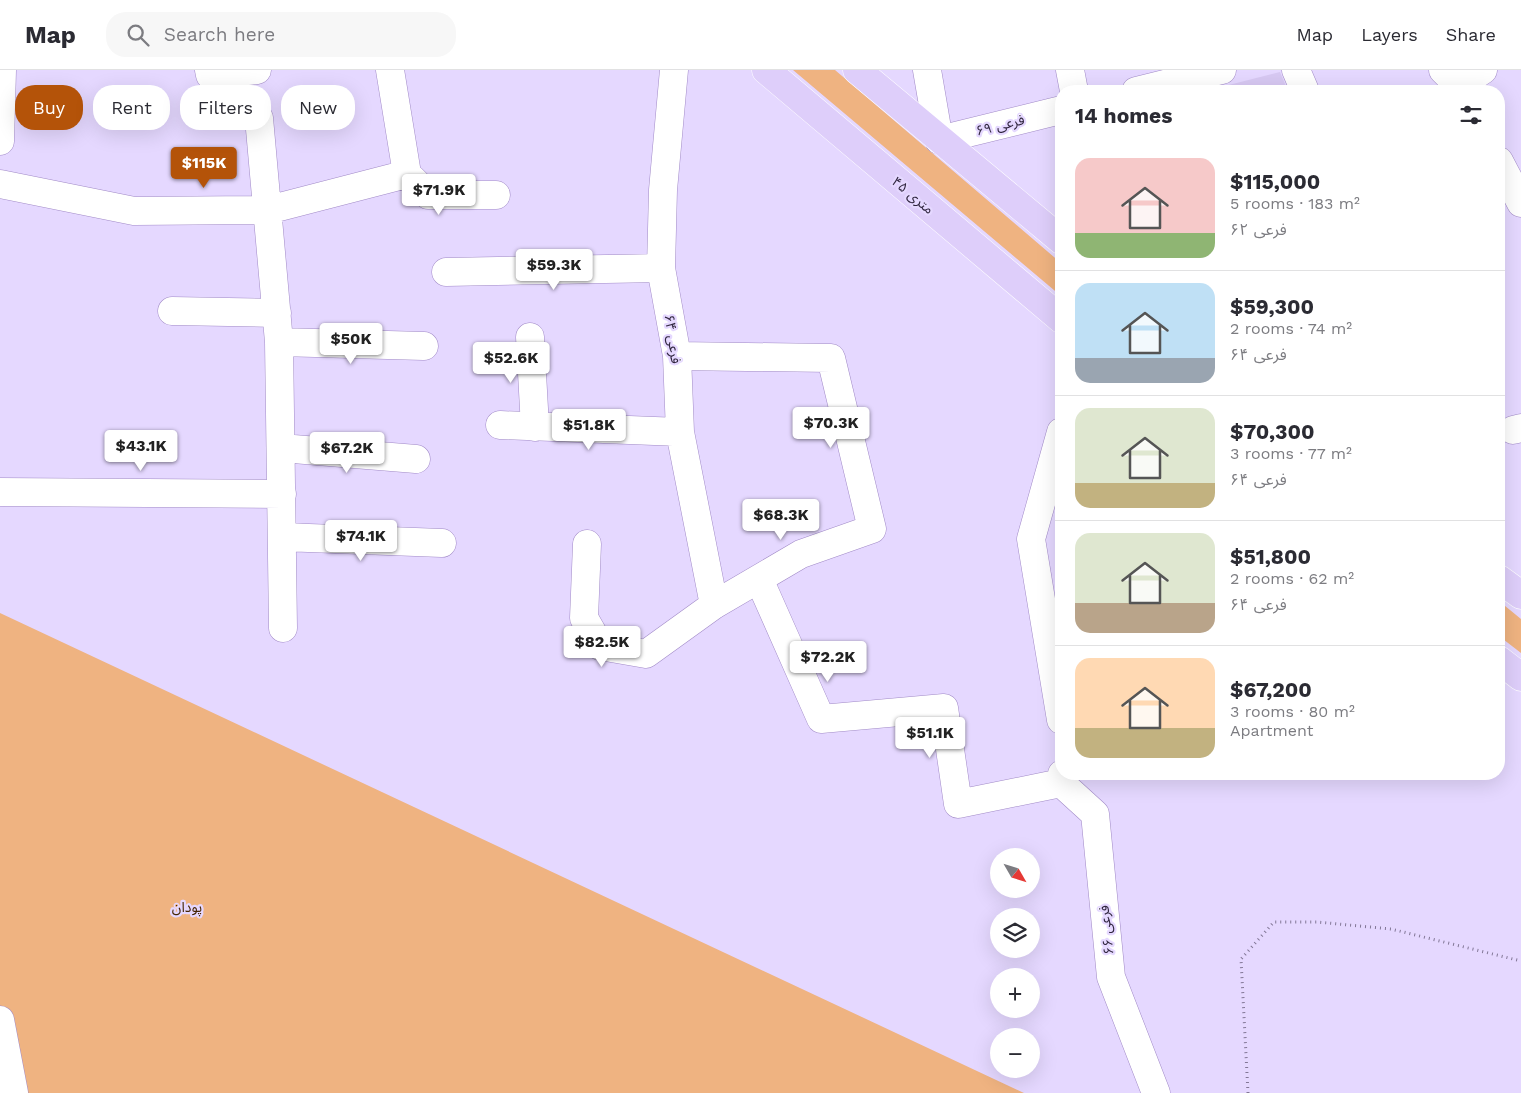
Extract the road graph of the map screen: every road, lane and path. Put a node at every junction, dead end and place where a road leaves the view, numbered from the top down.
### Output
1 (2, 70) edge
2 (209, 70) edge
3 (257, 70) edge
4 (390, 70) edge
5 (674, 70) edge
6 (766, 70) edge
7 (857, 70) edge
8 (928, 70) edge
9 (1070, 70) edge
10 (1222, 70) edge
11 (1296, 70) edge
12 (1482, 70) edge
13 (1454, 82) edge
14 (1073, 85) edge
15 (1161, 85) edge
16 (1302, 85) edge
17 (1055, 111) edge
18 (260, 130) edge
19 (939, 140) junction
20 (0, 141) edge
21 (1505, 172) edge
22 (407, 174) junction
23 (0, 184) edge
24 (496, 195) dead end
25 (1521, 203) edge
26 (268, 210) junction
27 (1055, 235) edge
28 (661, 268) junction
29 (446, 272) dead end
30 (172, 312) dead end
31 (277, 313) junction
32 (1055, 314) edge
33 (530, 337) dead end
34 (279, 342) junction
35 (424, 346) dead end
36 (677, 356) junction
37 (500, 426) dead end
38 (535, 428) junction
39 (680, 432) junction
40 (281, 448) junction
41 (1055, 453) edge
42 (416, 459) dead end
43 (0, 492) edge
44 (282, 494) junction
45 (282, 537) junction
46 (442, 543) dead end
47 (587, 544) dead end
48 (759, 578) junction
49 (1505, 583) edge
50 (1521, 596) edge
51 (714, 605) junction
52 (284, 628) dead end
53 (1505, 665) edge
54 (1521, 677) edge
55 (1055, 684) edge
56 (1057, 780) edge
57 (1062, 780) edge
58 (1521, 961) edge
59 (0, 1020) edge
60 (14, 1093) edge
61 (1156, 1093) edge
62 (1248, 1093) edge

1 - 20 street
2 - 3 street
4 - 22 street
5 - 28 street, فرعی ۶۴
6 - 32 main road, ۴۵ متری
7 - 19 main road
8 - 19 street
9 - 14 street
10 - 15 street
11 - 16 street
12 - 13 street
17 - 19 street, فرعی ۶۹
18 - 26 street
19 - 27 main road
21 - 25 street
22 - 24 street
22 - 26 street
23 - 26 street
26 - 31 street
28 - 29 street
28 - 36 street, فرعی ۶۴
30 - 31 street
31 - 34 street
33 - 38 street
34 - 35 street
34 - 40 street
36 - 39 street, فرعی ۶۴
36 - 48 street
37 - 38 street
38 - 39 street
39 - 51 street, فرعی ۶۴
40 - 42 street
40 - 44 street
41 - 55 street
43 - 44 street
44 - 45 street
45 - 46 street
45 - 52 street
47 - 51 street
48 - 51 street
48 - 56 street
49 - 50 main road
53 - 54 main road
57 - 61 street, فرعی ۶۶
58 - 62 path
59 - 60 street

